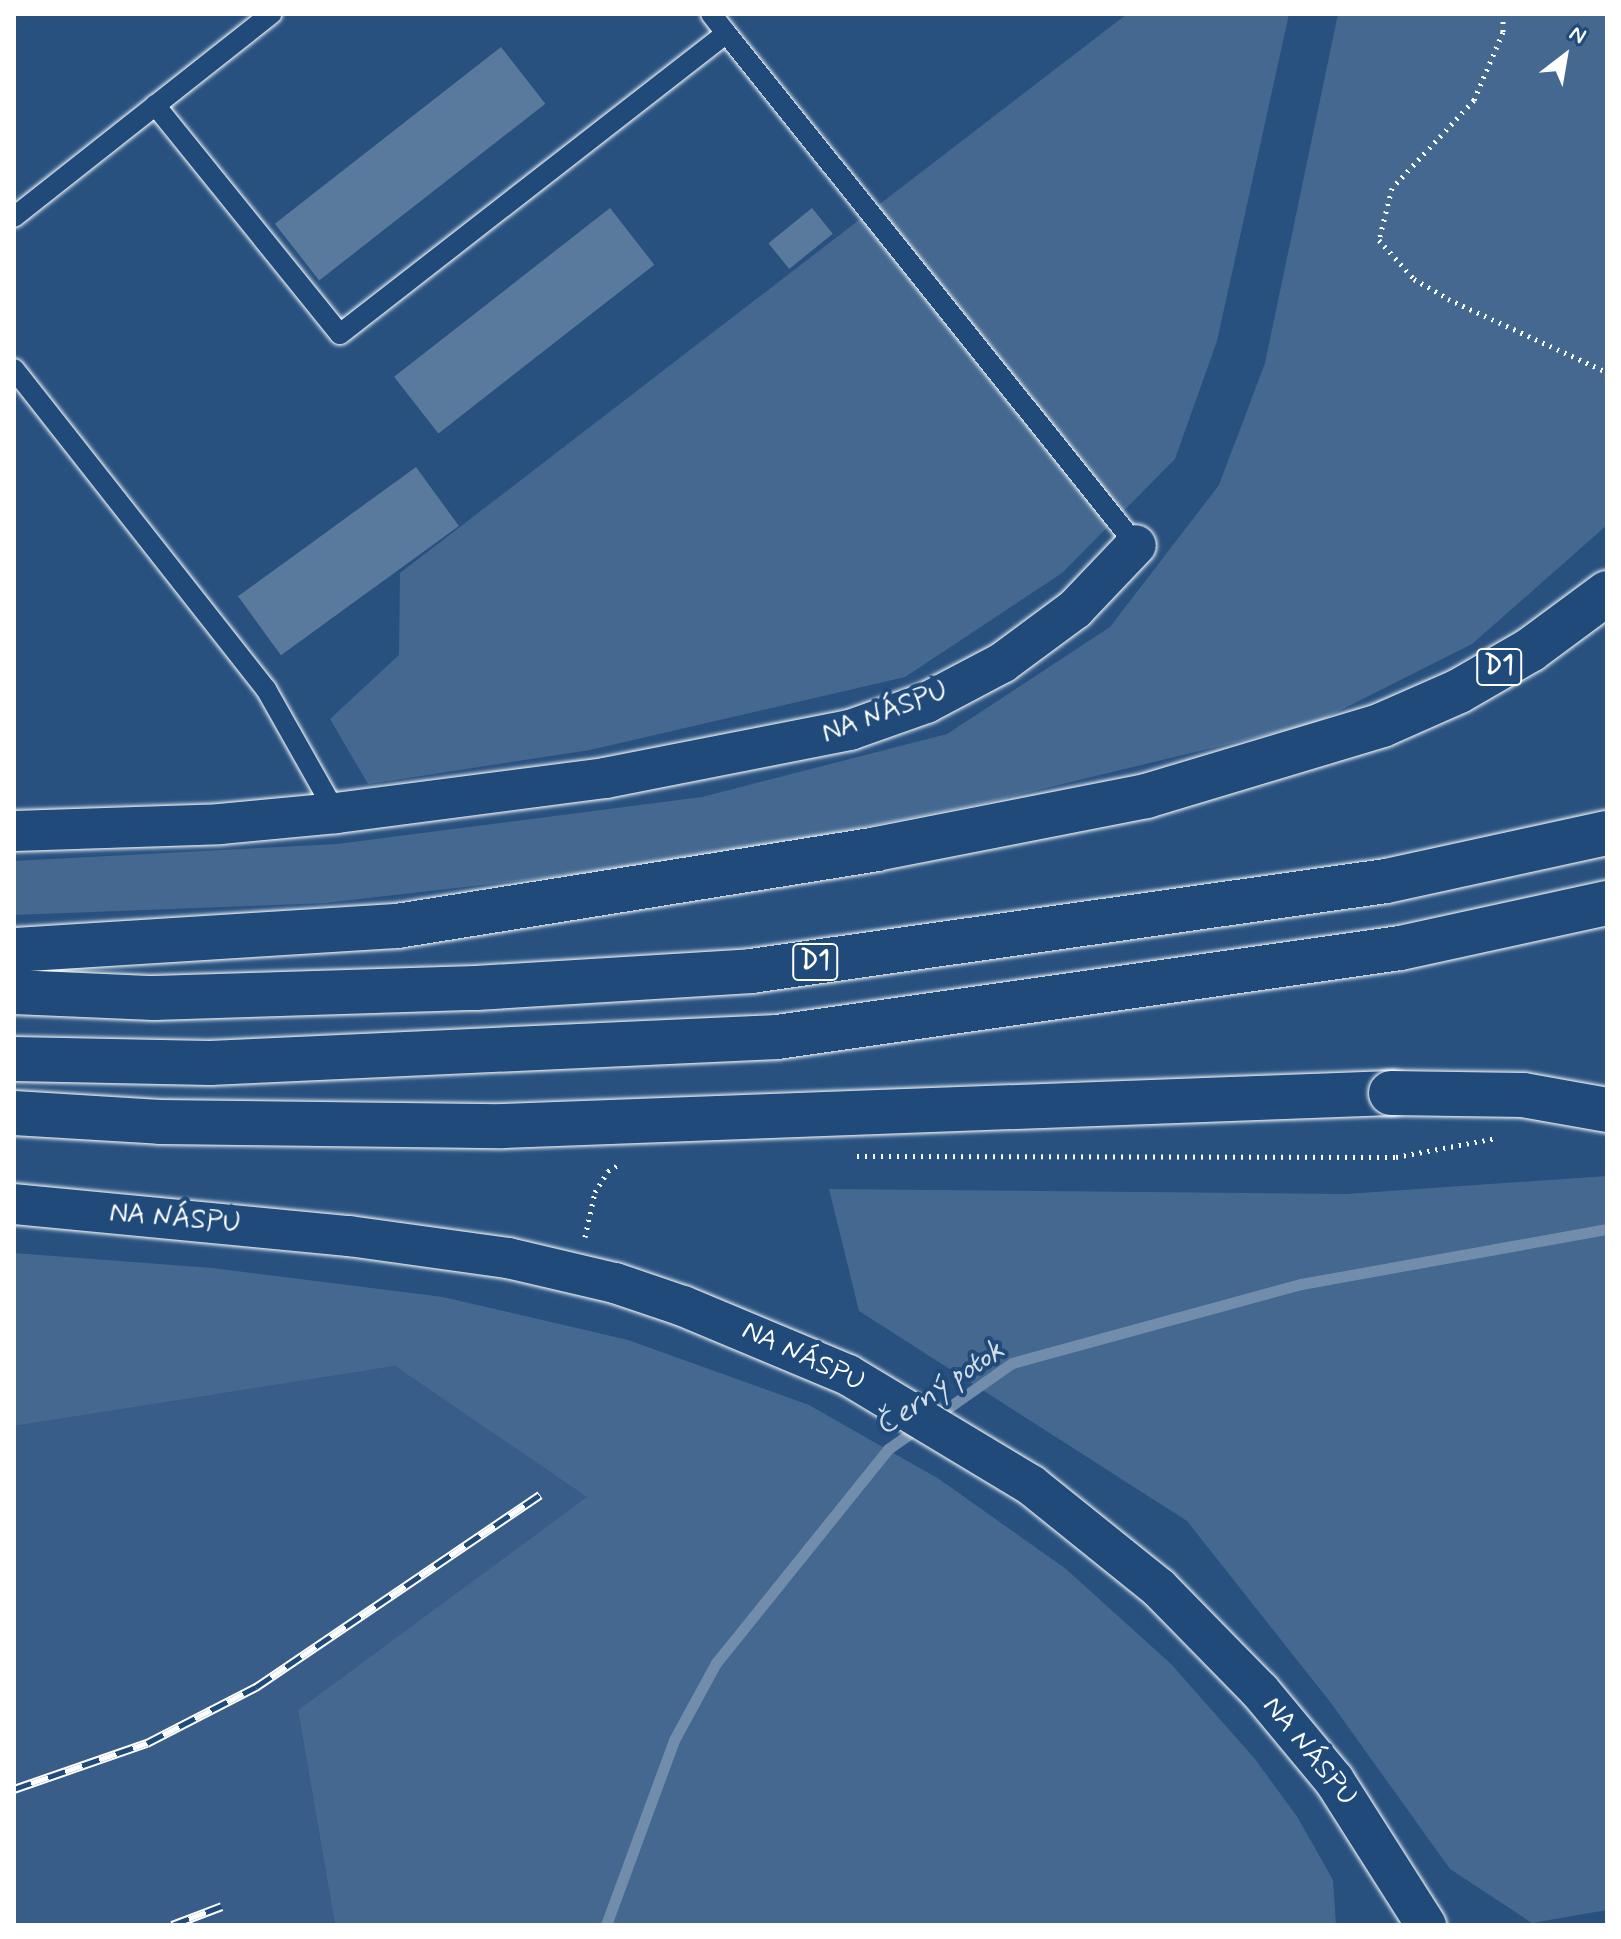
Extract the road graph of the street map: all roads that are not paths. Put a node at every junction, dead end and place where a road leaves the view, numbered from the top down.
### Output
1 (271, 14) edge
2 (711, 14) edge
3 (726, 33) junction
4 (155, 105) junction
5 (14, 217) edge
6 (14, 369) edge
7 (1136, 545) joint
8 (1607, 593) edge
9 (336, 813) junction
10 (14, 831) edge
11 (1607, 833) edge
12 (1607, 903) edge
13 (14, 950) edge
14 (14, 992) edge
15 (14, 1059) edge
16 (1607, 1110) edge
17 (14, 1113) edge
18 (14, 1204) edge
19 (1426, 1925) edge

1 - 4 lane
2 - 3 lane
3 - 4 lane
3 - 7 lane
4 - 5 lane
6 - 9 lane
7 - 9 street, NA NÁSPU
8 - 13 highway, D1
9 - 10 street, NA NÁSPU
11 - 14 highway, D1
12 - 15 highway
16 - 17 highway, bridge
18 - 19 street, NA NÁSPU

